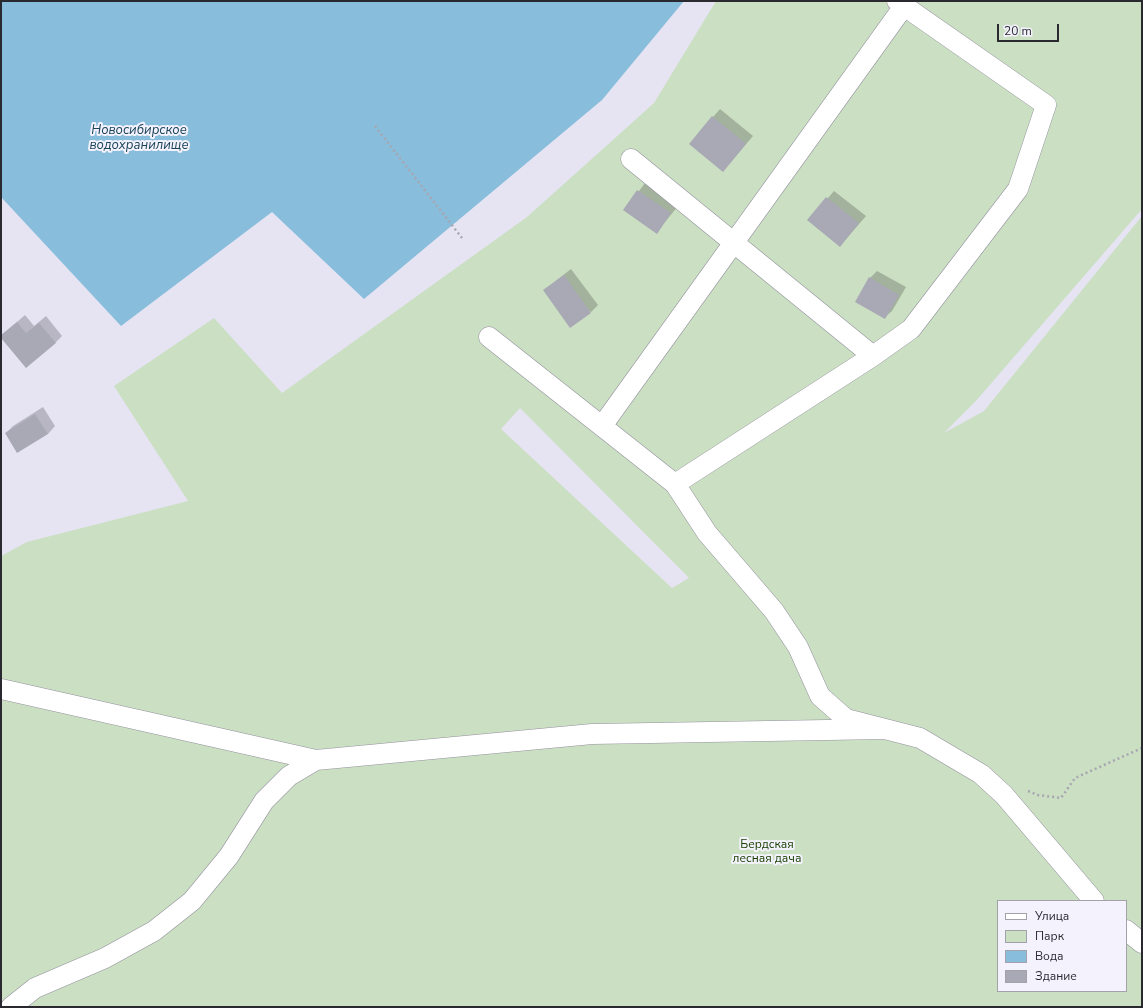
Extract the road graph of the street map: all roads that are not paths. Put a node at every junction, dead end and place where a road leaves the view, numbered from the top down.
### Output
1 (901, 3) edge
2 (631, 159) dead end
3 (735, 243) junction
4 (489, 337) dead end
5 (873, 356) junction
6 (602, 426) junction
7 (674, 484) junction
8 (1, 689) edge
9 (886, 729) junction
10 (316, 760) junction
11 (1093, 900) edge
12 (1127, 931) edge
13 (1142, 943) edge
14 (11, 1007) edge

1 - 3 street
1 - 5 street
2 - 3 street
3 - 5 street
3 - 6 street
4 - 6 street
5 - 7 street
6 - 7 street
7 - 9 street
8 - 10 street
9 - 10 street
9 - 11 street
10 - 14 street
12 - 13 street

